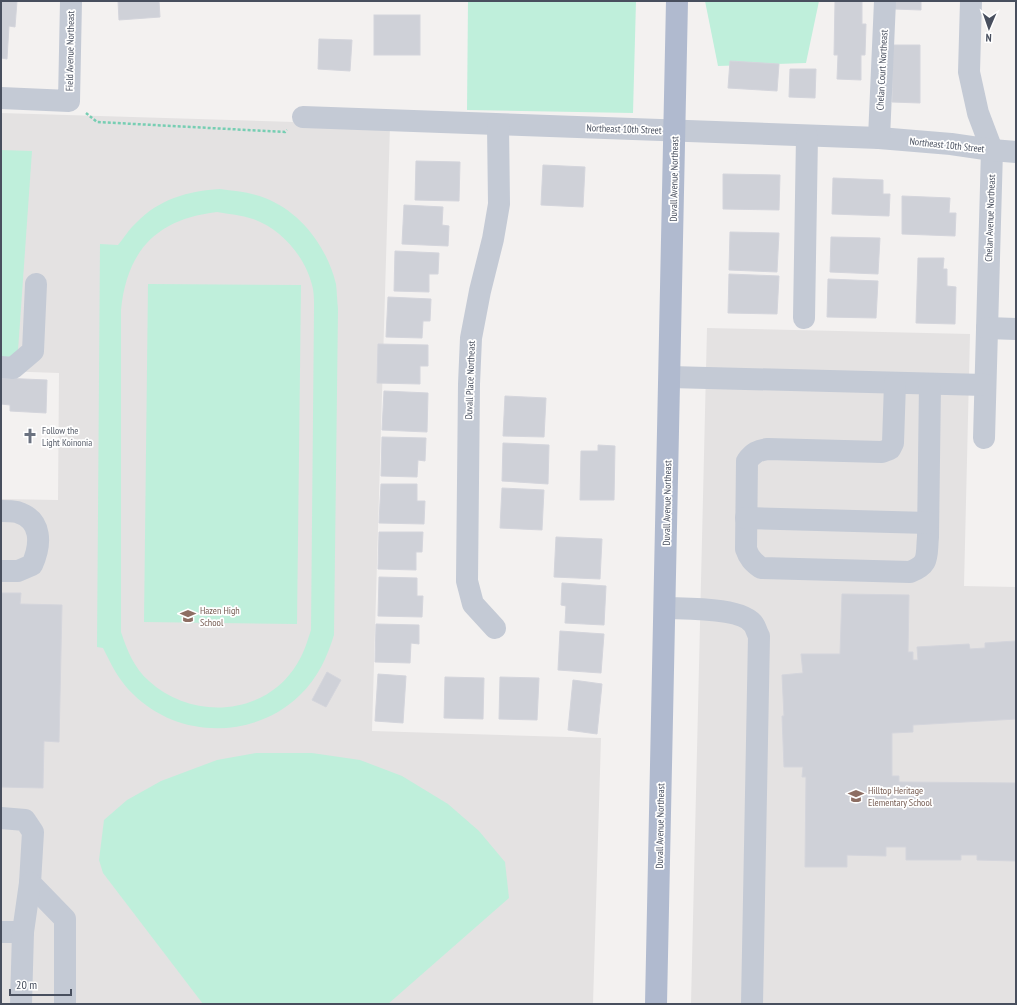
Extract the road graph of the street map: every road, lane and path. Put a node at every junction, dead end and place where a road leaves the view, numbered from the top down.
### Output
1 (70, 1) edge
2 (677, 1) edge
3 (885, 1) edge
4 (971, 1) edge
5 (1, 98) edge
6 (69, 101) junction
7 (303, 117) joint
8 (498, 125) junction
9 (675, 131) junction
10 (807, 136) junction
11 (879, 138) junction
12 (992, 150) junction
13 (1016, 152) edge
14 (36, 284) dead end
15 (804, 318) dead end
16 (987, 328) junction
17 (1016, 328) edge
18 (1, 367) edge
19 (670, 377) junction
20 (895, 383) junction
21 (930, 384) junction
22 (985, 385) junction
23 (984, 438) dead end
24 (1, 511) edge
25 (746, 518) junction
26 (928, 523) junction
27 (1, 571) edge
28 (665, 608) junction
29 (495, 628) dead end
30 (1, 818) edge
31 (30, 883) junction
32 (1, 932) edge
33 (22, 932) junction
34 (21, 1004) edge
35 (65, 1004) edge
36 (656, 1004) edge
37 (752, 1004) edge

1 - 6 street, Field Avenue Northeast
2 - 9 main road, Duvall Avenue Northeast
3 - 11 street, Chelan Court Northeast
4 - 12 street, Chelan Avenue Northeast
5 - 6 street
6 - 7 path
7 - 8 street, Northeast 10th Street
8 - 9 street, Northeast 10th Street
8 - 29 street, Duvall Place Northeast
9 - 10 street, Northeast 10th Street
9 - 19 main road, Duvall Avenue Northeast
10 - 11 street, Northeast 10th Street
10 - 15 street
11 - 12 street, Northeast 10th Street
12 - 13 street, Northeast 10th Street
12 - 16 street, Chelan Avenue Northeast
14 - 18 street
16 - 17 street
16 - 22 street, Chelan Avenue Northeast
19 - 20 street
19 - 28 main road, Duvall Avenue Northeast
20 - 21 street
20 - 25 street
21 - 22 street
21 - 26 street
22 - 23 street, Chelan Avenue Northeast
24 - 27 street
25 - 26 street
25 - 26 street
28 - 36 main road, Duvall Avenue Northeast
28 - 37 street
30 - 31 street
31 - 33 street
31 - 35 street
32 - 33 street
33 - 34 street

